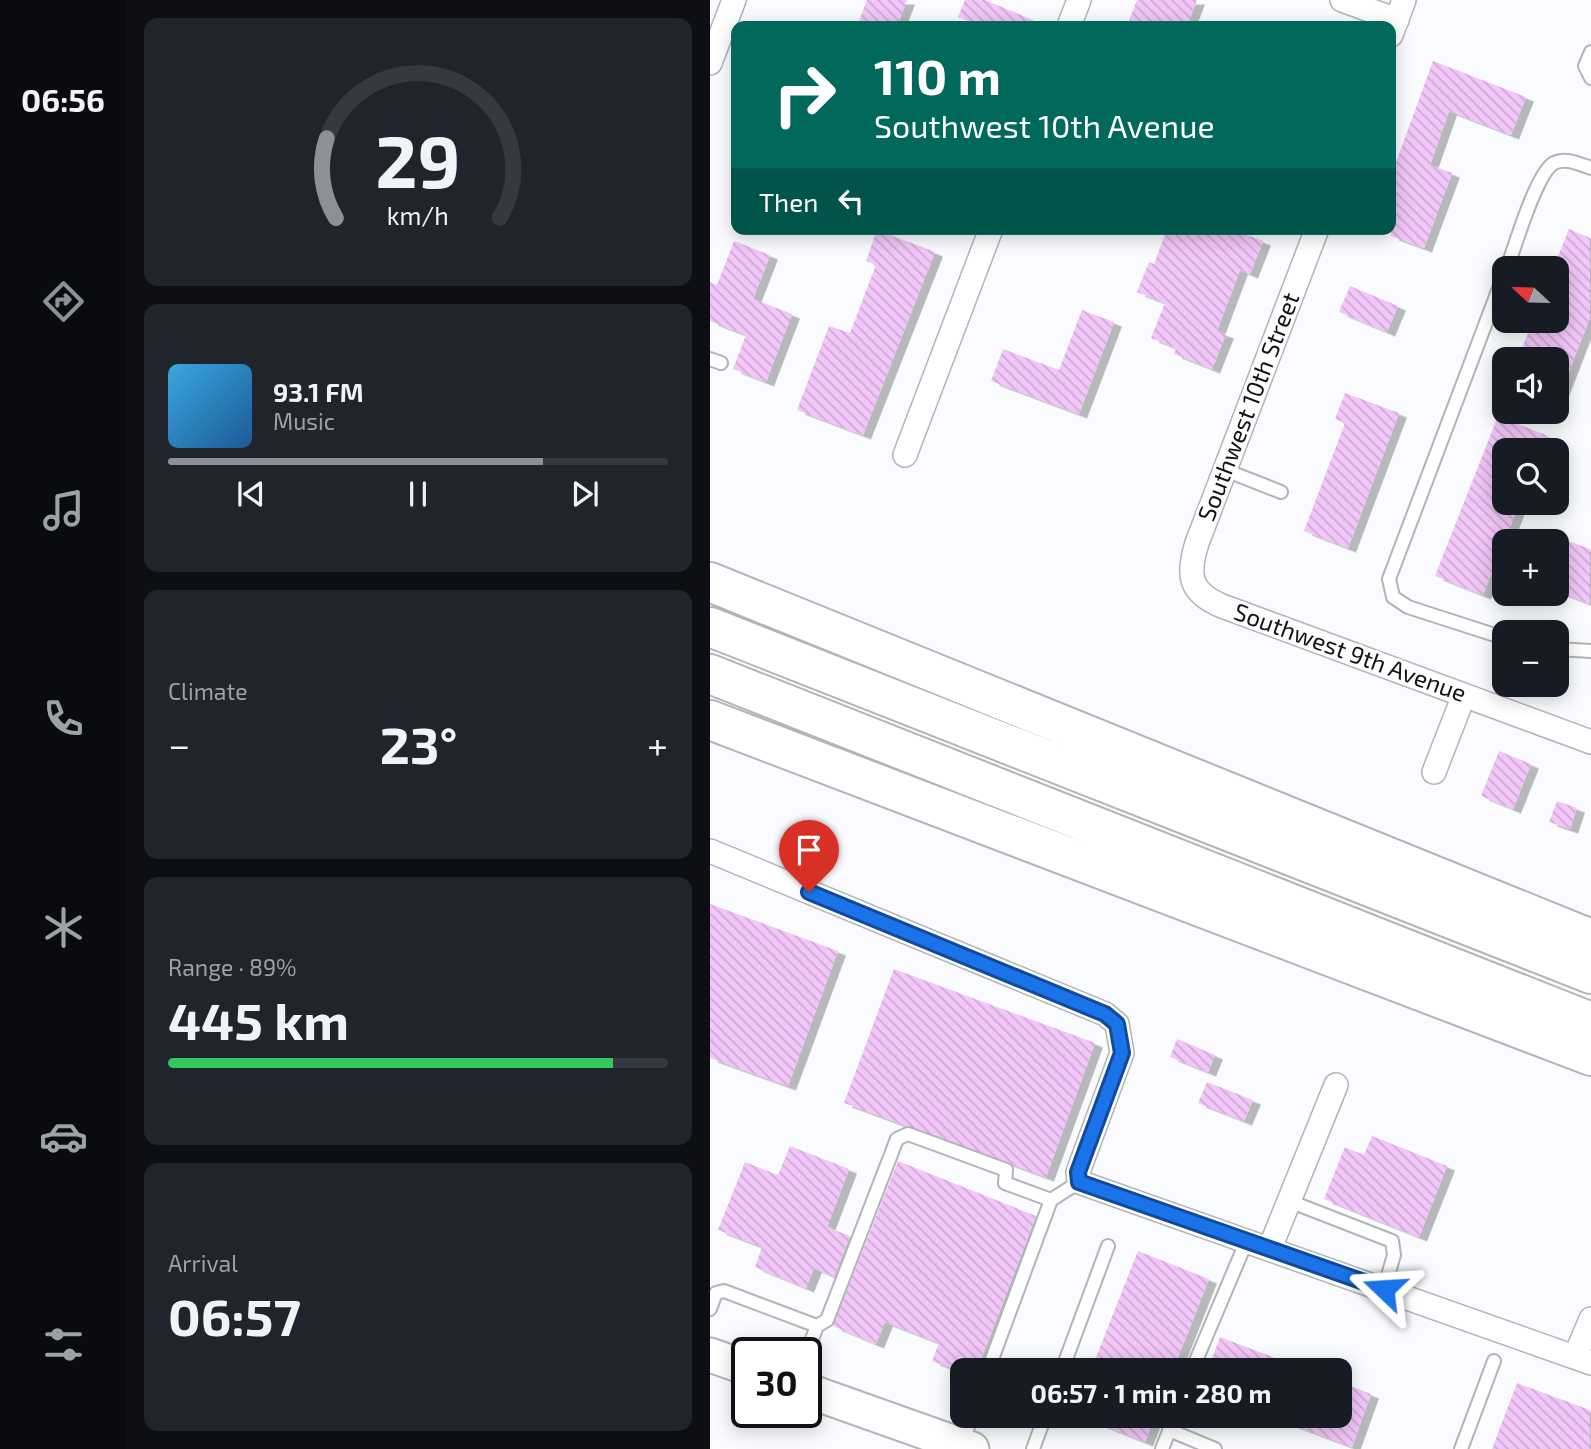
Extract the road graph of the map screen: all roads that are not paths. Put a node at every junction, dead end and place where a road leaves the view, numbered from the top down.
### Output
1 (734, 0) edge
2 (1079, 0) edge
3 (1342, 0) edge
4 (1397, 18) edge
5 (1071, 21) edge
6 (1590, 52) edge
7 (710, 63) edge
8 (1590, 78) edge
9 (1590, 168) edge
10 (989, 235) edge
11 (1315, 235) edge
12 (1512, 256) edge
13 (1492, 307) edge
14 (905, 455) dead end
15 (1225, 470) junction
16 (1281, 492) dead end
17 (710, 582) edge
18 (1194, 586) joint
19 (710, 626) edge
20 (1492, 634) edge
21 (1569, 650) edge
22 (1590, 651) edge
23 (710, 674) edge
24 (1464, 695) junction
25 (710, 720) edge
26 (1590, 742) edge
27 (1434, 772) dead end
28 (710, 851) edge
29 (1590, 939) edge
30 (1590, 974) edge
31 (1590, 1022) edge
32 (1590, 1056) edge
33 (1336, 1085) dead end
34 (1079, 1182) junction
35 (1051, 1200) junction
36 (1289, 1201) junction
37 (1247, 1240) junction
38 (1108, 1246) dead end
39 (1270, 1248) junction
40 (1384, 1289) junction
41 (710, 1309) edge
42 (1590, 1319) edge
43 (817, 1326) junction
44 (813, 1337) edge
45 (992, 1358) edge
46 (1066, 1358) edge
47 (1197, 1358) edge
48 (711, 1360) edge
49 (1583, 1360) edge
50 (1494, 1361) dead end
51 (731, 1364) edge
52 (822, 1395) edge
53 (1041, 1428) edge
54 (1169, 1430) joint
55 (968, 1437) edge
56 (1033, 1449) edge
57 (1162, 1449) edge
58 (1215, 1449) edge
59 (1461, 1449) edge

1 - 7 street
2 - 5 street
3 - 4 street
6 - 8 lane
9 - 12 lane
10 - 14 street
11 - 15 street, Southwest 10th Street
13 - 20 lane
15 - 16 lane
15 - 18 street, Southwest 10th Street
17 - 29 highway
18 - 24 street, Southwest 9th Avenue
19 - 30 highway
21 - 22 lane
23 - 31 highway
24 - 26 street, Southwest 9th Avenue
24 - 27 street
25 - 32 highway
28 - 34 street
33 - 36 street
34 - 35 lane
34 - 37 street
35 - 43 lane
35 - 45 lane
36 - 39 street
36 - 40 lane
37 - 39 street
37 - 47 lane
38 - 46 lane
39 - 40 street
40 - 49 street
41 - 43 lane
42 - 49 street
43 - 44 lane
48 - 51 main road
50 - 59 lane
52 - 55 main road
53 - 56 lane
54 - 57 lane
54 - 58 lane

